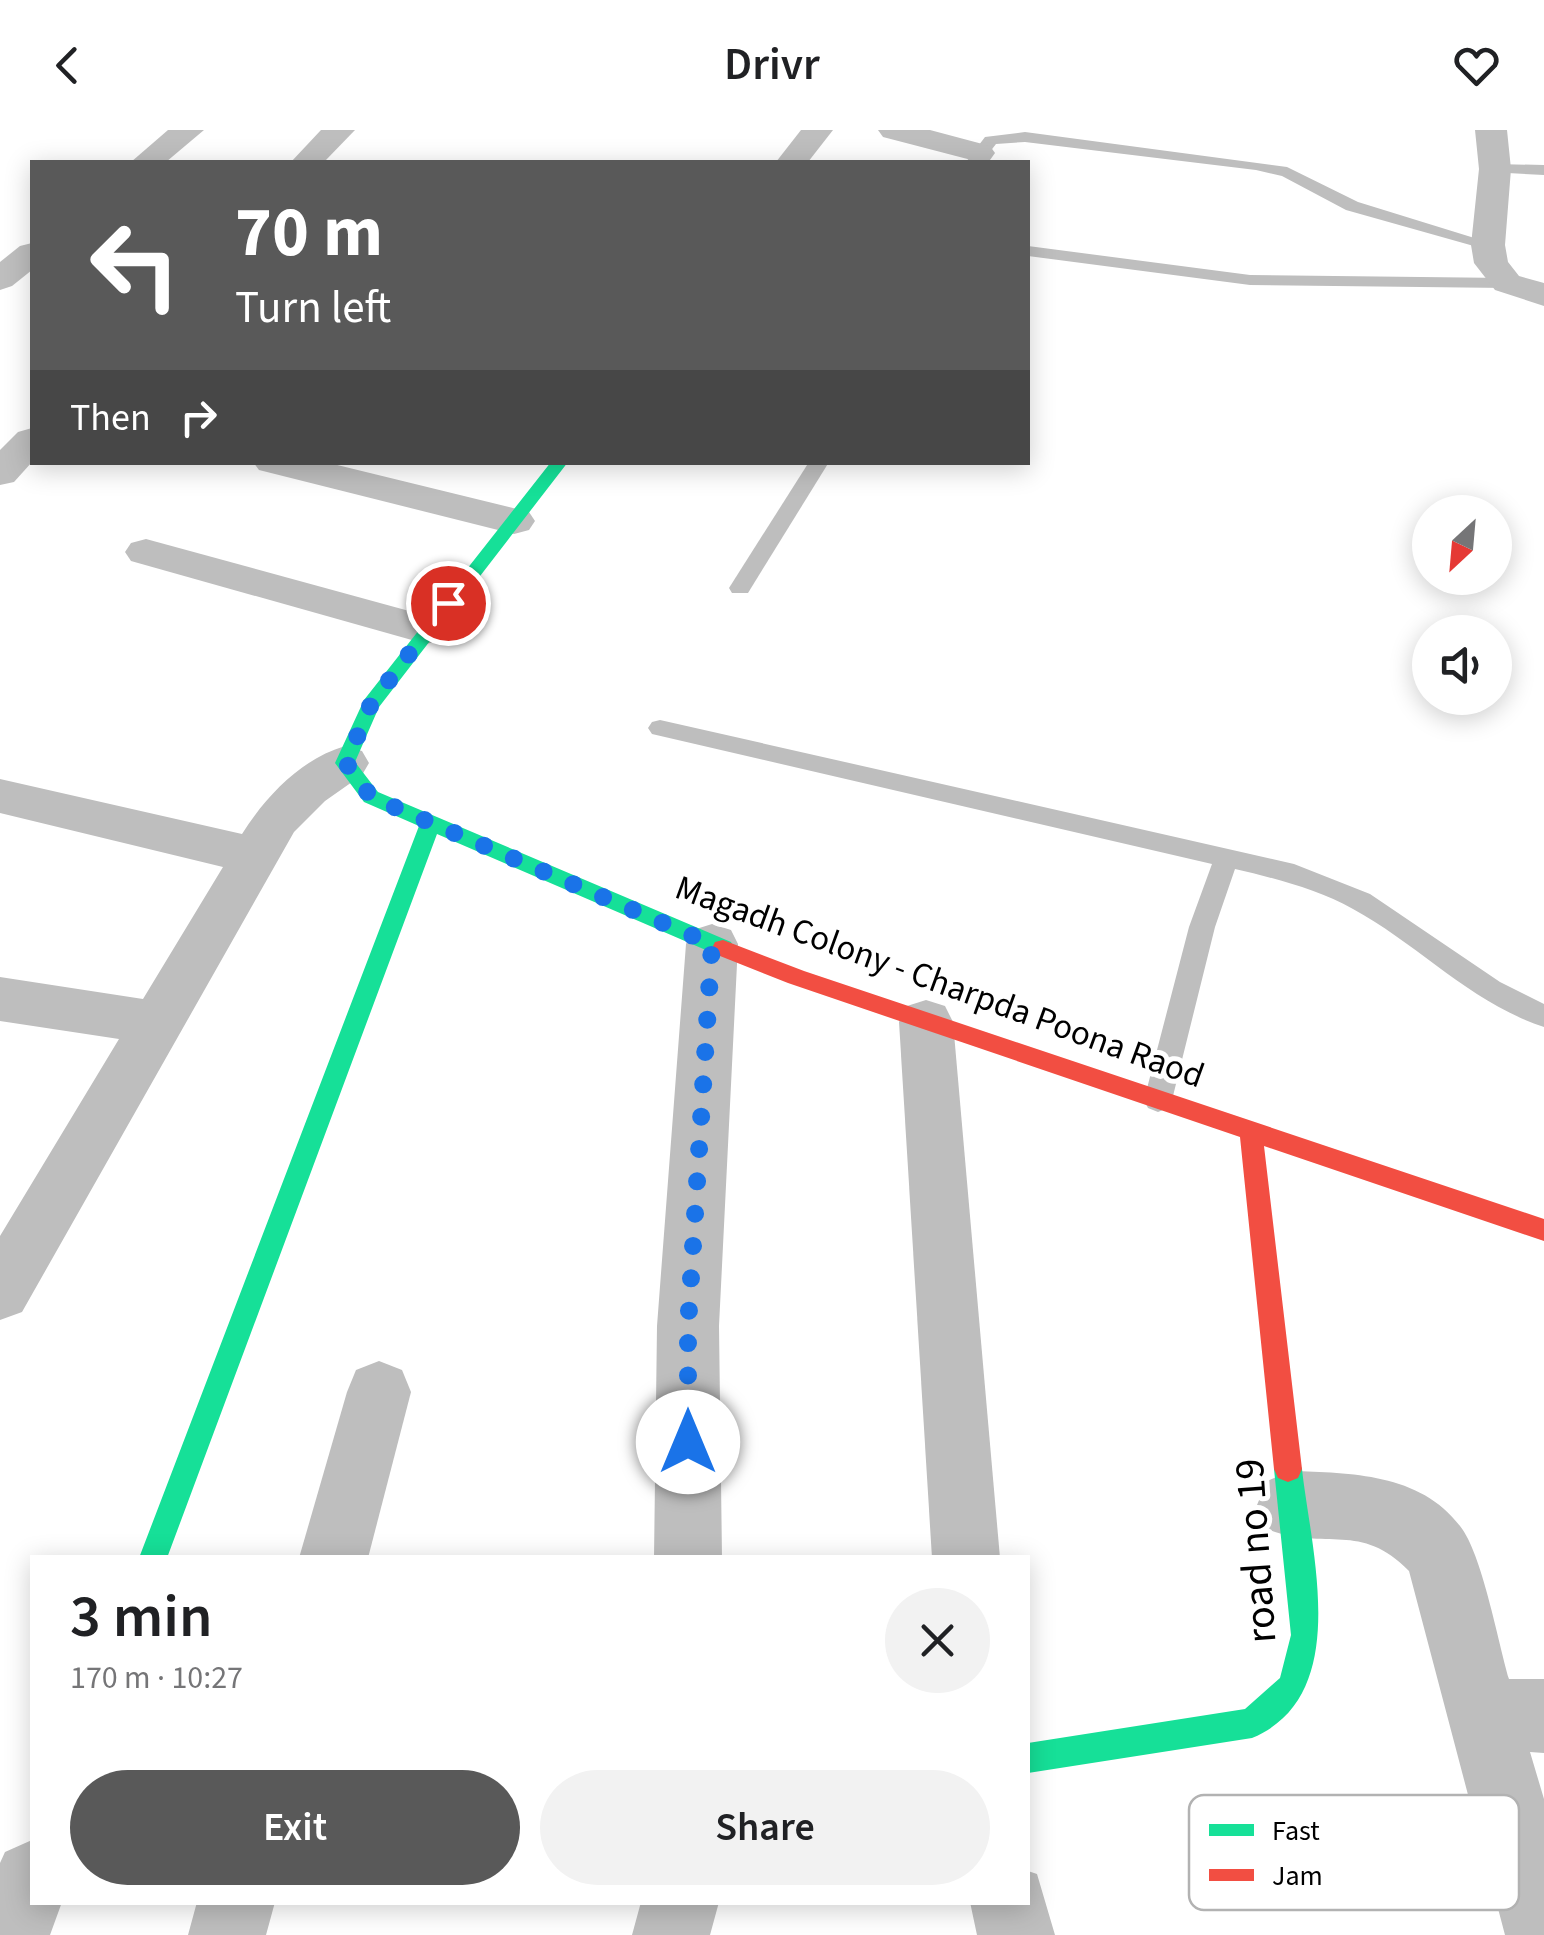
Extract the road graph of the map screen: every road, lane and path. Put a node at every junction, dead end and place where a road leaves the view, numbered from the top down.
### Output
1 (188, 130) edge
2 (339, 130) edge
3 (817, 130) edge
4 (894, 130) edge
5 (1492, 130) edge
6 (976, 158) edge
7 (150, 160) edge
8 (309, 160) edge
9 (794, 160) edge
10 (1495, 169) junction
11 (1544, 170) edge
12 (1488, 245) junction
13 (1030, 251) edge
14 (30, 255) edge
15 (0, 279) edge
16 (1507, 282) junction
17 (1544, 295) edge
18 (0, 421) edge
19 (30, 428) edge
20 (30, 442) edge
21 (285, 465) edge
22 (558, 465) edge
23 (817, 465) edge
24 (0, 472) edge
25 (514, 521) junction
26 (146, 552) dead end
27 (740, 588) dead end
28 (426, 630) junction
29 (660, 728) dead end
30 (346, 763) junction
31 (0, 796) edge
32 (431, 822) junction
33 (255, 856) junction
34 (1227, 856) junction
35 (712, 944) junction
36 (0, 999) edge
37 (1544, 1016) edge
38 (926, 1022) junction
39 (157, 1023) junction
40 (1158, 1100) junction
41 (1251, 1131) junction
42 (18, 1225) edge
43 (1544, 1230) edge
44 (0, 1292) edge
45 (379, 1392) dead end
46 (1291, 1505) junction
47 (154, 1555) edge
48 (334, 1555) edge
49 (688, 1555) edge
50 (966, 1555) edge
51 (1514, 1716) edge
52 (1030, 1758) edge
53 (30, 1883) edge
54 (235, 1905) edge
55 (679, 1905) edge
56 (1010, 1905) edge
57 (11, 1935) edge
58 (227, 1935) edge
59 (671, 1935) edge
60 (1016, 1935) edge
61 (1544, 1935) edge

1 - 7 street
2 - 8 street
3 - 9 street
4 - 6 street
5 - 10 street
6 - 12 lane
10 - 11 lane
10 - 12 street
12 - 16 street
13 - 16 lane
14 - 15 street
16 - 17 street
18 - 19 street
20 - 24 street
21 - 25 street
22 - 25 street
23 - 27 lane
25 - 28 street
26 - 28 street
28 - 30 street
29 - 34 lane
30 - 32 street, Magadh Colony - Charpda Poona Raod
30 - 33 street
31 - 33 street
32 - 35 street, Magadh Colony - Charpda Poona Raod
32 - 47 street
33 - 39 street
34 - 37 lane
34 - 40 lane
35 - 38 street, Magadh Colony - Charpda Poona Raod
35 - 49 street
36 - 39 street
38 - 40 street, Magadh Colony - Charpda Poona Raod
38 - 50 street
39 - 42 street
40 - 41 street, Magadh Colony - Charpda Poona Raod
41 - 43 street, Magadh Colony - Charpda Poona Raod
41 - 46 street, road no 19
42 - 44 street
45 - 48 street
46 - 51 street
46 - 52 street, road no 19
51 - 61 street
53 - 57 street
54 - 58 street
55 - 59 street
56 - 60 street

